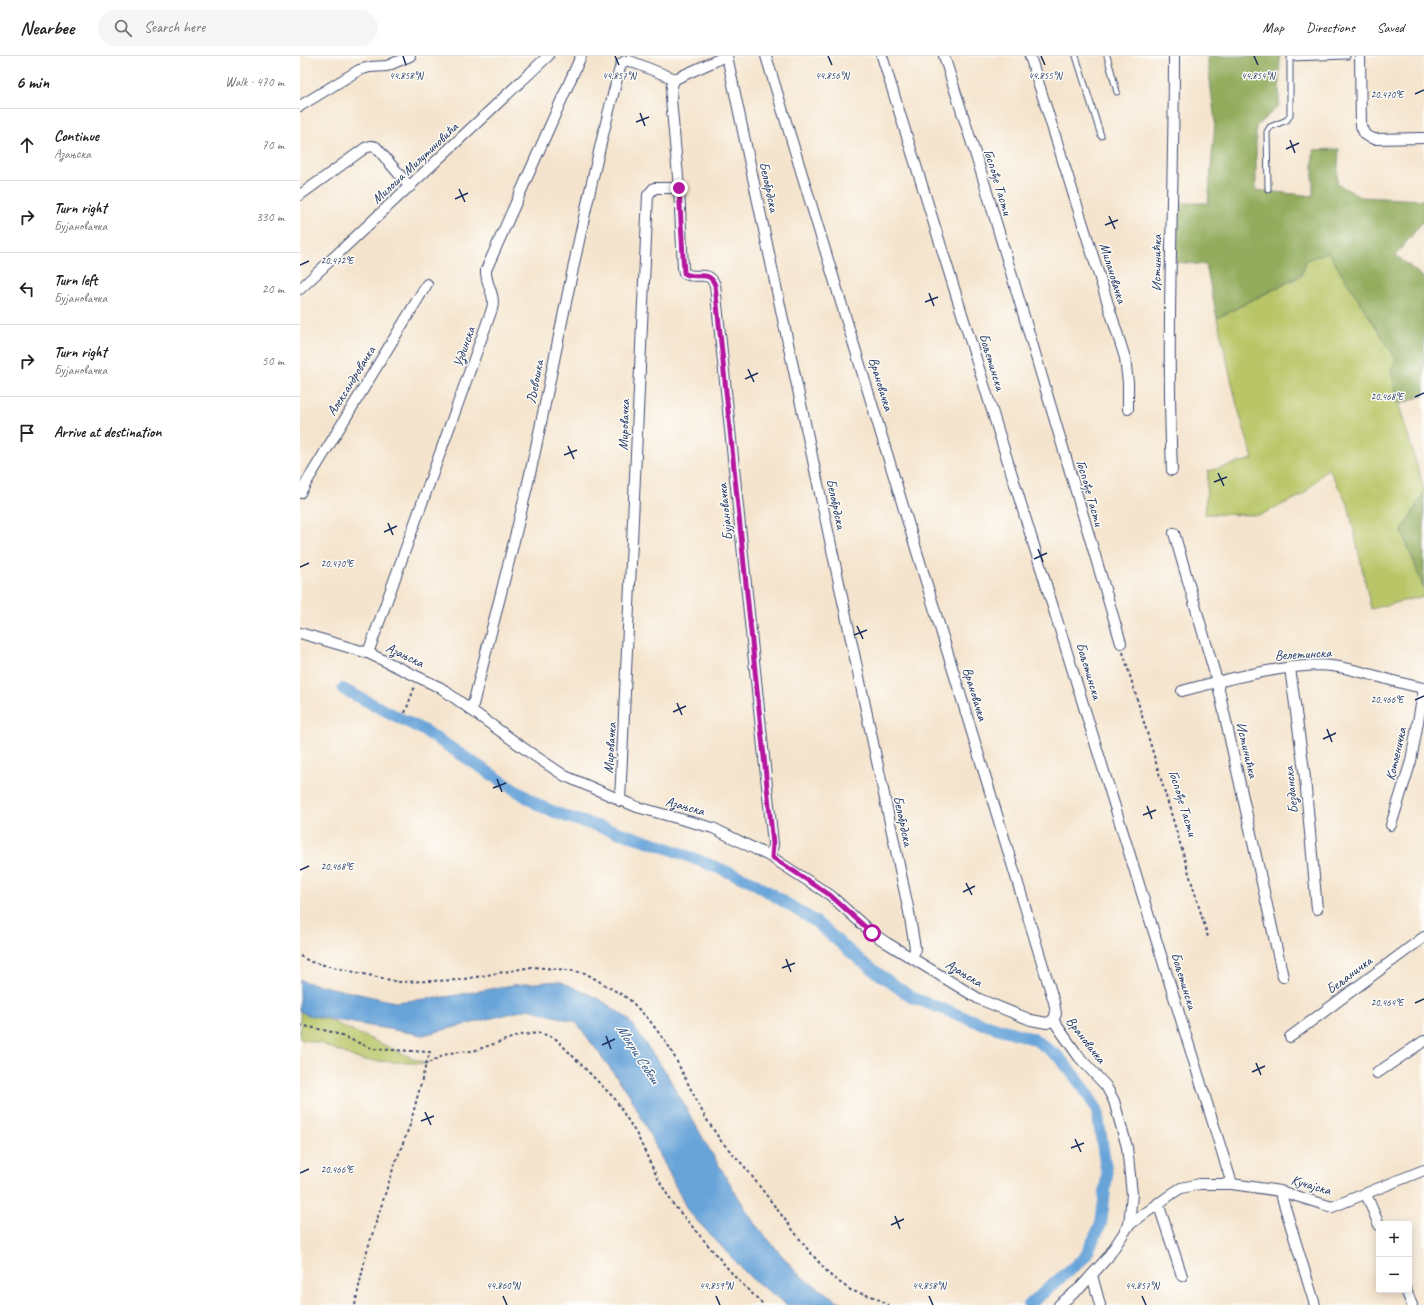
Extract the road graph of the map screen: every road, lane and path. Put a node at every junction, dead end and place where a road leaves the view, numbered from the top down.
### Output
1 (410, 56) edge
2 (548, 56) edge
3 (581, 56) edge
4 (726, 56) edge
5 (766, 56) edge
6 (882, 56) edge
7 (944, 56) edge
8 (1030, 56) edge
9 (1076, 56) edge
10 (1107, 56) edge
11 (1174, 56) edge
12 (1347, 56) edge
13 (1360, 56) edge
14 (1290, 57) edge
15 (675, 79) junction
16 (1117, 92) dead end
17 (300, 106) edge
18 (1101, 136) dead end
19 (1424, 138) edge
20 (410, 187) junction
21 (679, 188) junction
22 (1268, 189) dead end
23 (300, 195) edge
24 (427, 284) dead end
25 (300, 290) edge
26 (1128, 409) dead end
27 (1172, 470) dead end
28 (300, 493) edge
29 (1174, 533) dead end
30 (300, 633) edge
31 (1120, 643) joint
32 (368, 653) junction
33 (1290, 668) junction
34 (418, 676) junction
35 (1217, 681) junction
36 (1424, 688) edge
37 (1182, 691) dead end
38 (472, 709) junction
39 (405, 713) dead end
40 (620, 801) junction
41 (1391, 825) dead end
42 (772, 857) junction
43 (1317, 909) dead end
44 (1424, 936) edge
45 (1208, 937) dead end
46 (300, 956) edge
47 (913, 958) junction
48 (1283, 977) dead end
49 (1053, 1020) junction
50 (300, 1025) edge
51 (1290, 1037) dead end
52 (1424, 1041) edge
53 (426, 1064) junction
54 (1377, 1073) dead end
55 (1424, 1170) edge
56 (1232, 1184) junction
57 (1280, 1191) junction
58 (1366, 1194) junction
59 (1158, 1203) junction
60 (1377, 1221) edge
61 (1129, 1226) junction
62 (1092, 1275) junction
63 (1182, 1276) dead end
64 (1407, 1293) edge
65 (355, 1305) edge
66 (764, 1305) edge
67 (889, 1305) edge
68 (1060, 1305) edge
69 (1100, 1305) edge
70 (1315, 1305) edge
71 (1412, 1305) edge

1 - 17 street
2 - 20 street, Милоша Милутиновића
3 - 32 street, Уздинска
4 - 15 street
4 - 47 street, Белобрдска
5 - 49 street, Врановачка
6 - 56 street, Бољетинска
7 - 31 street, Госпође Тасти
8 - 26 street, Милановачка
9 - 18 lane
10 - 16 lane
11 - 27 street, Истинићка
12 - 14 lane
13 - 19 street
14 - 22 lane
15 - 21 street
15 - 38 street, Љевошка
20 - 23 street
20 - 25 street, Милоша Милутиновића
21 - 40 street, Мировачка
21 - 42 street, Бујановачка
24 - 28 street, Александровачка
29 - 35 street, Истинићка
30 - 32 street, Азањска
31 - 45 path, Госпође Тасти
32 - 34 street, Азањска
33 - 35 street, Велетинска
33 - 36 street, Велетинска
33 - 43 street, Безданска
34 - 38 street, Азањска
34 - 39 path
35 - 37 street, Велетинска
35 - 48 street, Истинићка
36 - 41 street, Котленичка
38 - 40 street, Азањска
40 - 42 street, Азањска
42 - 47 street, Азањска
44 - 51 street, Бељаничка
46 - 67 path
47 - 49 street, Азањска
49 - 61 street, Врановачка
50 - 53 path
52 - 54 street
53 - 65 path
53 - 66 path
55 - 58 street, Кучајска
56 - 57 street, Кучајска
56 - 59 street
57 - 58 street, Кучајска
57 - 70 street
58 - 60 street
59 - 61 street
59 - 63 street
61 - 62 street, Врановачка
62 - 68 street, Врановачка
62 - 69 street
64 - 71 street

